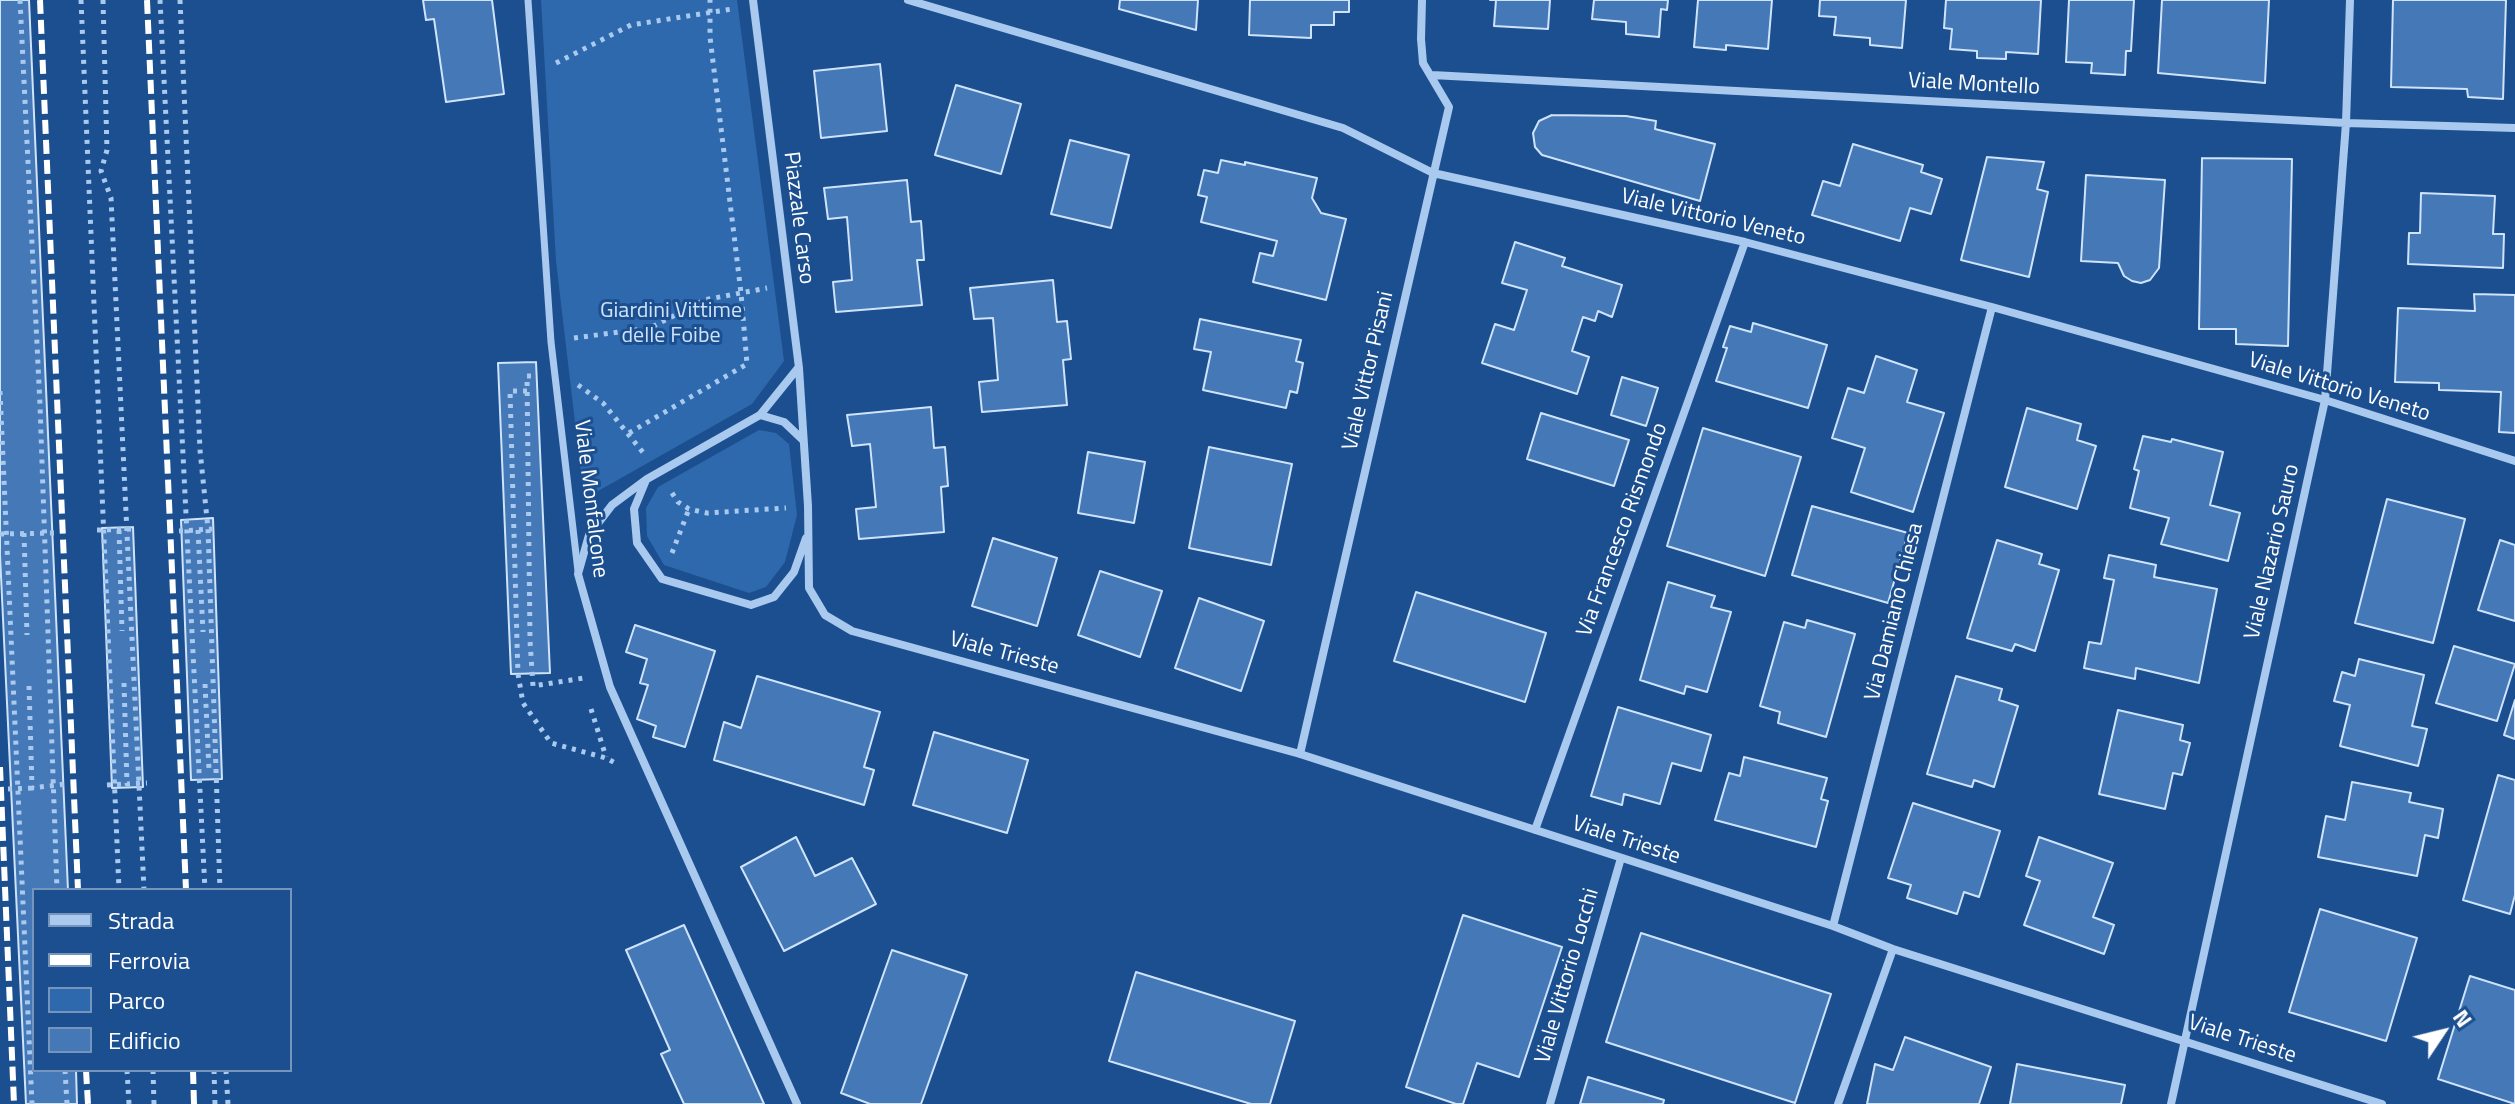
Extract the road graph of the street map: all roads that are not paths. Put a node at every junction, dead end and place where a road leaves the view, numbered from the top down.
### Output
1 (528, 0) edge
2 (908, 0) edge
3 (1422, 0) edge
4 (2350, 0) edge
5 (753, 4) edge
6 (1432, 75) junction
7 (2346, 123) junction
8 (2515, 128) edge
9 (1433, 173) junction
10 (1745, 242) junction
11 (1992, 307) junction
12 (799, 368) junction
13 (2325, 400) junction
14 (760, 415) junction
15 (803, 441) junction
16 (2515, 461) edge
17 (647, 479) junction
18 (809, 528) junction
19 (578, 574) junction
20 (852, 631) joint
21 (1300, 754) junction
22 (1535, 830) junction
23 (1621, 858) junction
24 (1833, 926) junction
25 (1893, 949) junction
26 (2184, 1040) junction
27 (797, 1104) edge
28 (1550, 1104) edge
29 (1838, 1104) edge
30 (2171, 1104) edge
31 (2382, 1104) edge

1 - 19 street, Viale Monfalcone
2 - 9 street, Viale Vittorio Veneto
3 - 6 street, Viale Vittor Pisani
4 - 7 street, Viale Nazario Sauro
5 - 12 street, Piazzale Carso
6 - 7 street, Viale Montello
6 - 9 street, Viale Vittor Pisani
7 - 8 street, Viale Montello
7 - 13 street, Viale Nazario Sauro
9 - 10 street, Viale Vittorio Veneto
9 - 21 street, Viale Vittor Pisani
10 - 11 street, Viale Vittorio Veneto
10 - 22 street, Via Francesco Rismondo
11 - 13 street, Viale Vittorio Veneto
11 - 24 street, Via Damiano Chiesa
12 - 14 street
12 - 15 street, Piazzale Carso
13 - 16 street, Viale Vittorio Veneto
13 - 26 street, Viale Nazario Sauro
14 - 15 street
14 - 17 street
15 - 18 street, Piazzale Carso
17 - 18 street, Piazzale Carso
17 - 19 street
18 - 20 street, Piazzale Carso
19 - 27 street, Viale Monfalcone
20 - 21 street, Viale Trieste
21 - 22 street, Viale Trieste
22 - 23 street, Viale Trieste
23 - 24 street, Viale Trieste
23 - 28 street, Viale Vittorio Locchi
24 - 25 street, Viale Trieste
25 - 26 street, Viale Trieste
25 - 29 street
26 - 30 street, Viale Nazario Sauro
26 - 31 street, Viale Trieste

